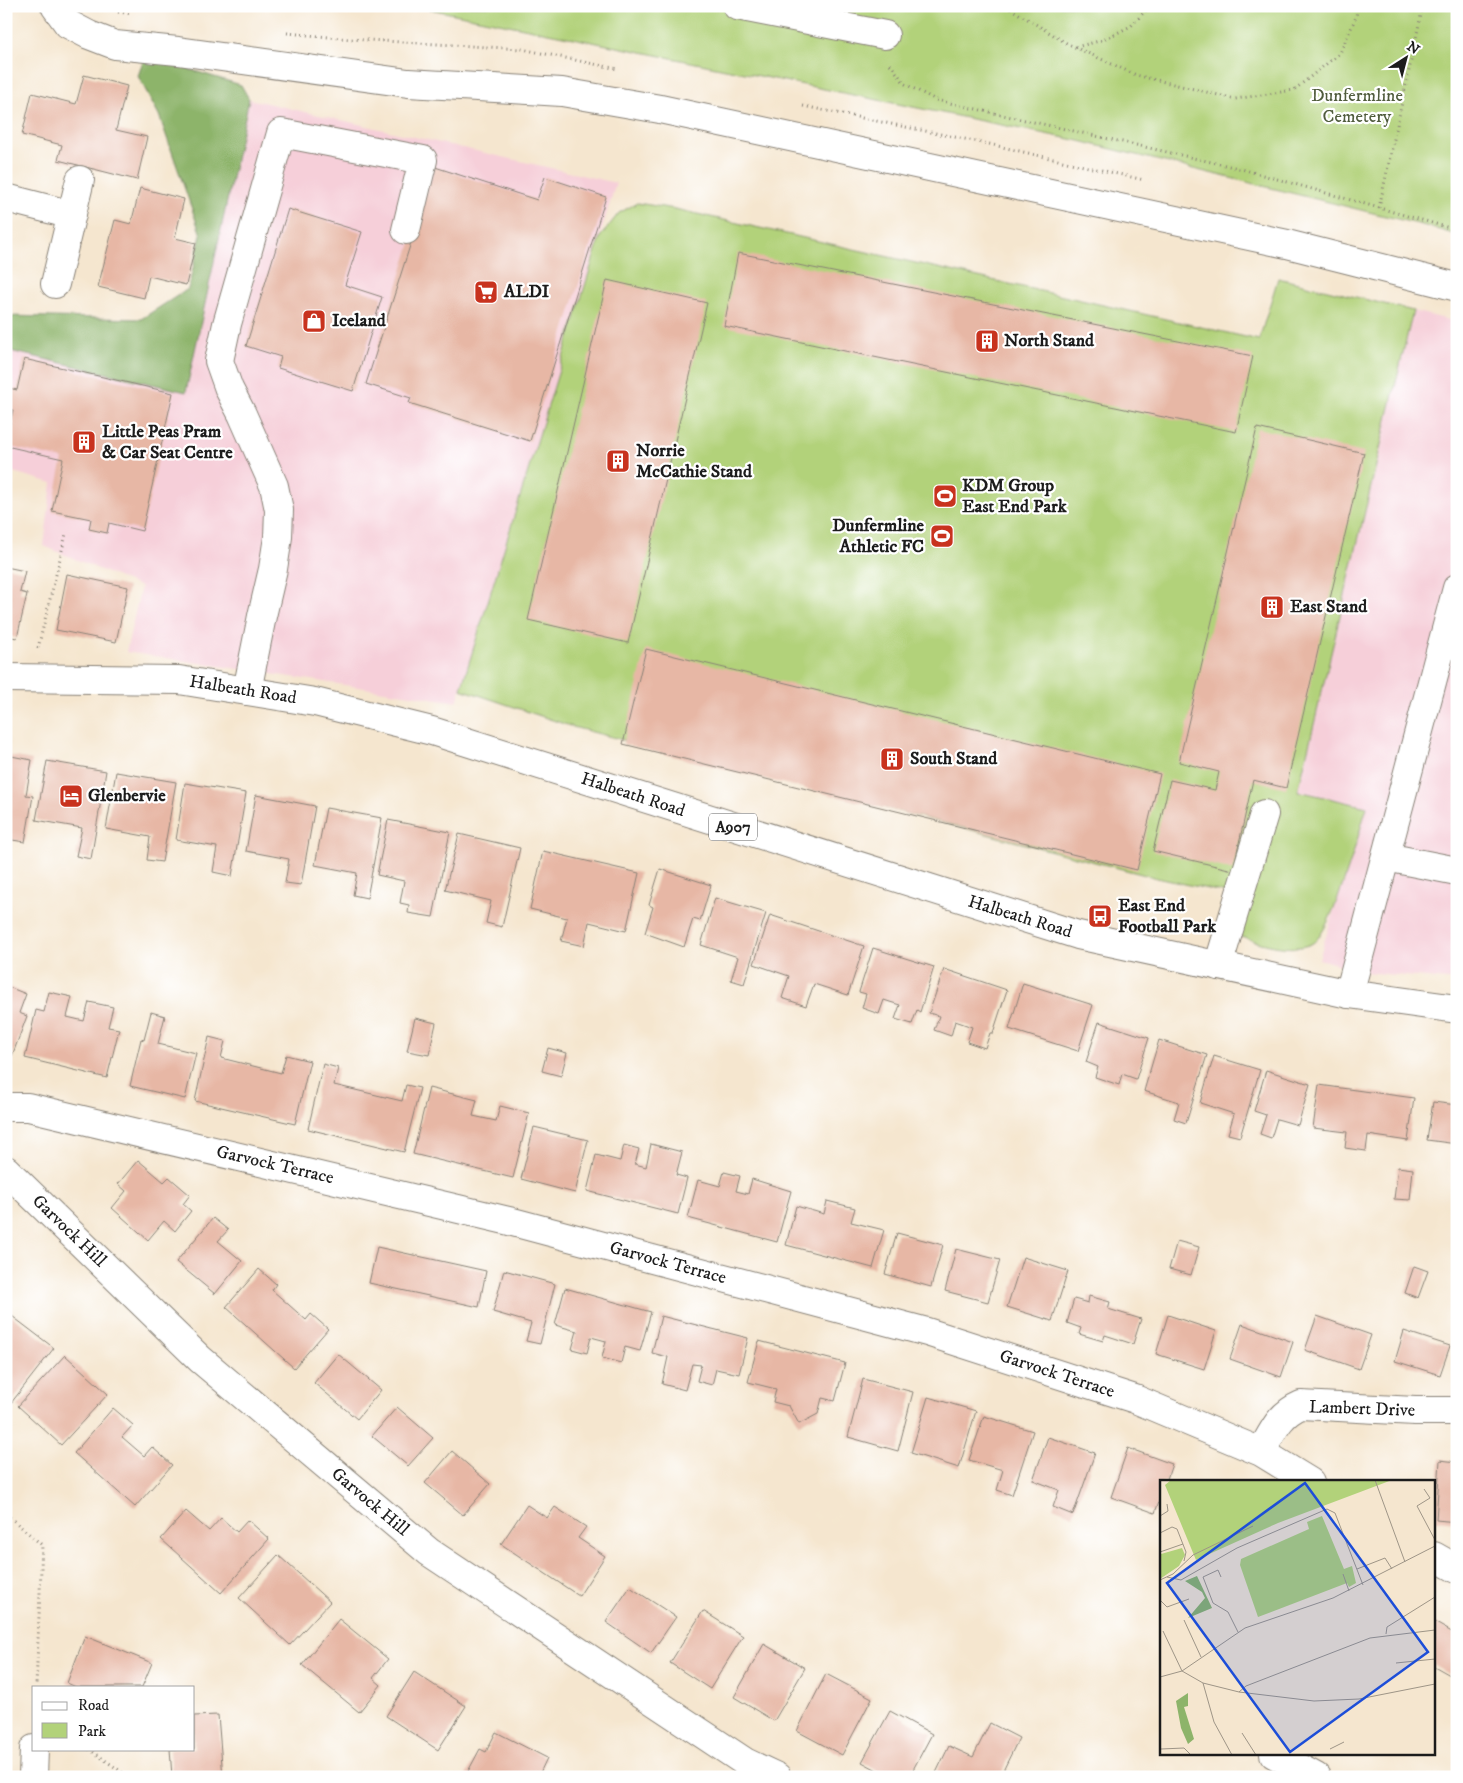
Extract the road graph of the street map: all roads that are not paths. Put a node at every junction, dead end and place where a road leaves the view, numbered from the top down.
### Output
1 (56, 6) edge
2 (737, 6) edge
3 (885, 35) road end
4 (80, 180) dead end
5 (6, 198) edge
6 (72, 215) junction
7 (406, 230) dead end
8 (55, 284) dead end
9 (1457, 287) edge
10 (1457, 588) edge
11 (19, 678) edge
12 (247, 691) junction
13 (1264, 814) dead end
14 (1386, 857) junction
15 (1457, 871) edge
16 (1218, 966) junction
17 (1349, 994) junction
18 (1457, 1009) edge
19 (6, 1107) edge
20 (6, 1170) edge
21 (1457, 1410) edge
22 (1261, 1452) junction
23 (1307, 1480) edge
24 (1436, 1557) edge
25 (1457, 1570) edge
26 (34, 1750) edge
27 (1278, 1756) edge
28 (33, 1777) edge
29 (777, 1777) edge
30 (1316, 1777) edge

1 - 9 street
2 - 3 street
4 - 6 street
5 - 6 street
6 - 8 street
7 - 12 street
10 - 14 street
11 - 12 street, Halbeath Road / A907
12 - 16 street, Halbeath Road / A907
13 - 16 street
14 - 15 street
14 - 17 street
16 - 17 street, Halbeath Road / A907
17 - 18 street, Halbeath Road / A907
19 - 22 street, Garvock Terrace
20 - 29 street, Garvock Hill
21 - 22 street, Lambert Drive
22 - 23 street, Garvock Terrace
24 - 25 street
26 - 28 street
27 - 30 street

